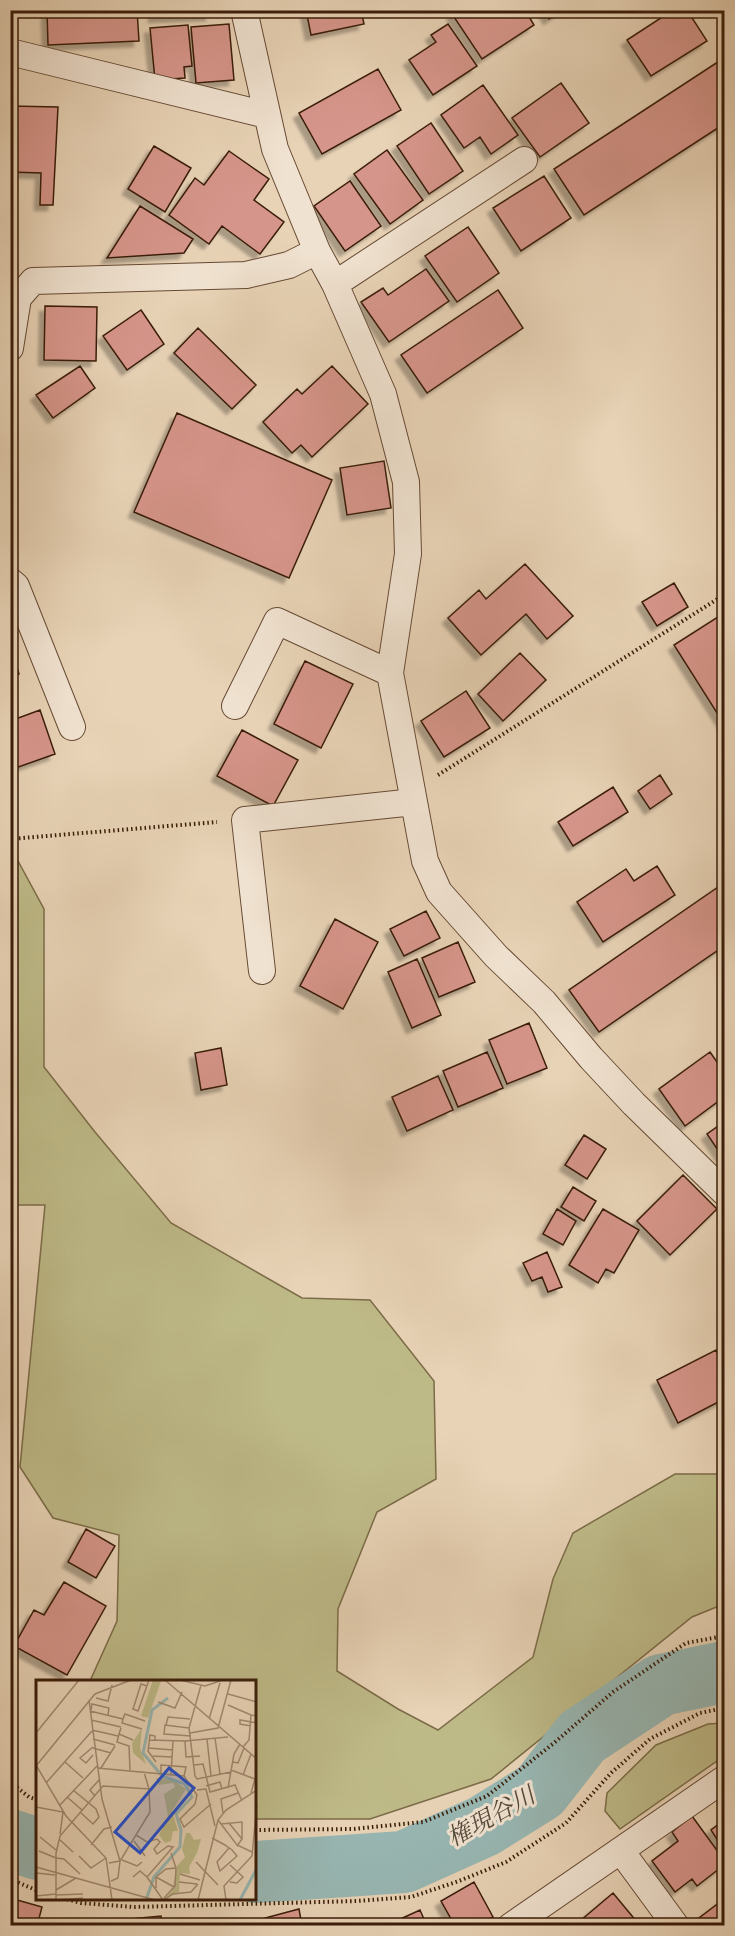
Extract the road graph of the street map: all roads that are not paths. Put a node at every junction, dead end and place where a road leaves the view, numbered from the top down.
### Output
1 (244, 10) edge
2 (10, 52) edge
3 (267, 115) junction
4 (524, 160) dead end
5 (317, 251) junction
6 (335, 284) junction
7 (10, 348) edge
8 (10, 581) edge
9 (390, 673) junction
10 (235, 706) dead end
11 (72, 727) dead end
12 (413, 797) junction
13 (262, 971) dead end
14 (724, 1192) edge
15 (724, 1779) edge
16 (621, 1851) junction
17 (511, 1926) edge
18 (676, 1926) edge

1 - 3 street
2 - 3 street
3 - 5 street
4 - 6 street
5 - 6 street
5 - 7 street
6 - 9 street
8 - 11 street
9 - 10 street
9 - 12 street
12 - 13 street
12 - 14 street
15 - 16 street
16 - 17 street
16 - 18 street

